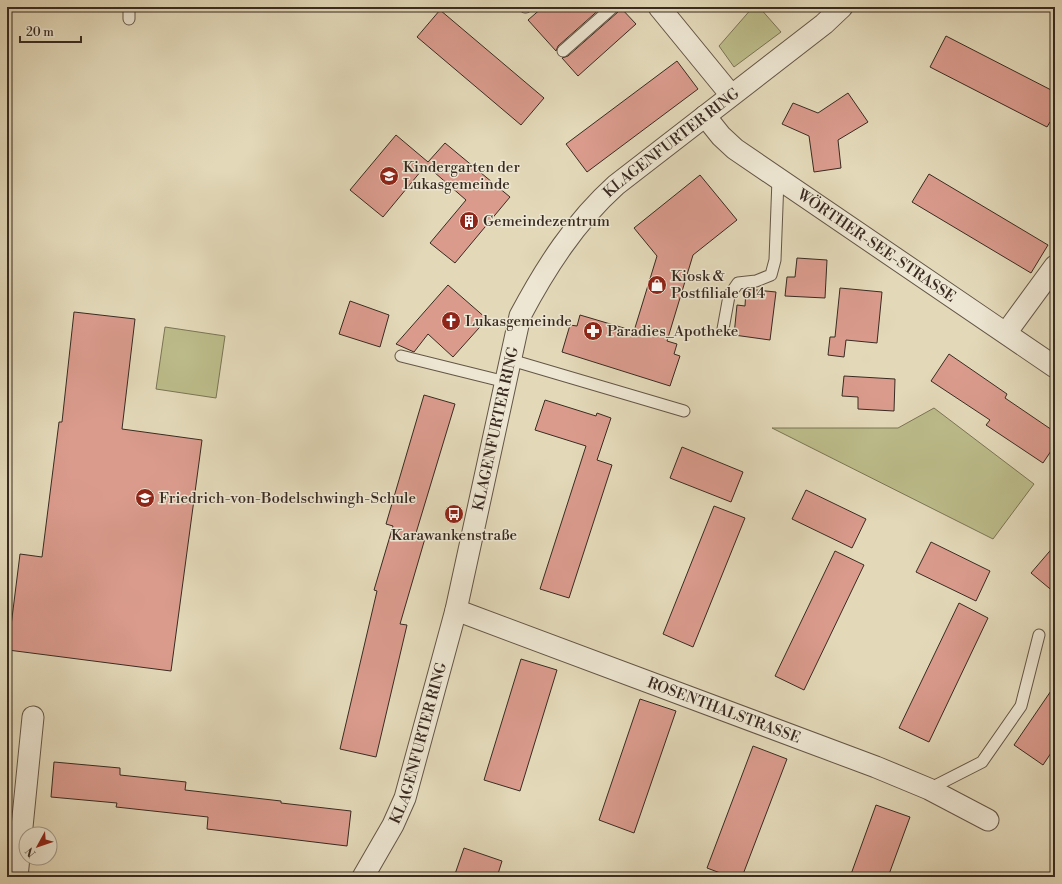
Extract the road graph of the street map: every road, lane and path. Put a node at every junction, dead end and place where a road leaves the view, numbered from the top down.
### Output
1 (130, 7) edge
2 (613, 7) edge
3 (659, 7) edge
4 (842, 7) edge
5 (128, 19) dead end
6 (562, 50) dead end
7 (732, 95) junction
8 (704, 116) junction
9 (778, 178) junction
10 (1055, 266) edge
11 (723, 329) dead end
12 (1006, 333) junction
13 (401, 356) dead end
14 (511, 360) junction
15 (1055, 367) edge
16 (506, 382) junction
17 (684, 411) dead end
18 (456, 610) junction
19 (1039, 635) dead end
20 (33, 717) dead end
21 (929, 789) junction
22 (988, 820) dead end
23 (17, 877) edge
24 (363, 877) edge

1 - 5 lane
2 - 6 lane
3 - 7 street
4 - 7 street, KLAGENFURTER RING
7 - 8 street, KLAGENFURTER RING
8 - 9 street, WÖRTHER-SEE-STRASSE
8 - 14 street, KLAGENFURTER RING
9 - 11 lane
9 - 12 street, WÖRTHER-SEE-STRASSE
10 - 12 street
12 - 15 street, WÖRTHER-SEE-STRASSE
13 - 16 lane
14 - 16 street, KLAGENFURTER RING
14 - 17 lane
16 - 18 street, KLAGENFURTER RING
18 - 21 street, ROSENTHALSTRASSE
18 - 24 street, KLAGENFURTER RING
19 - 21 lane
20 - 23 street
21 - 22 street, ROSENTHALSTRASSE

